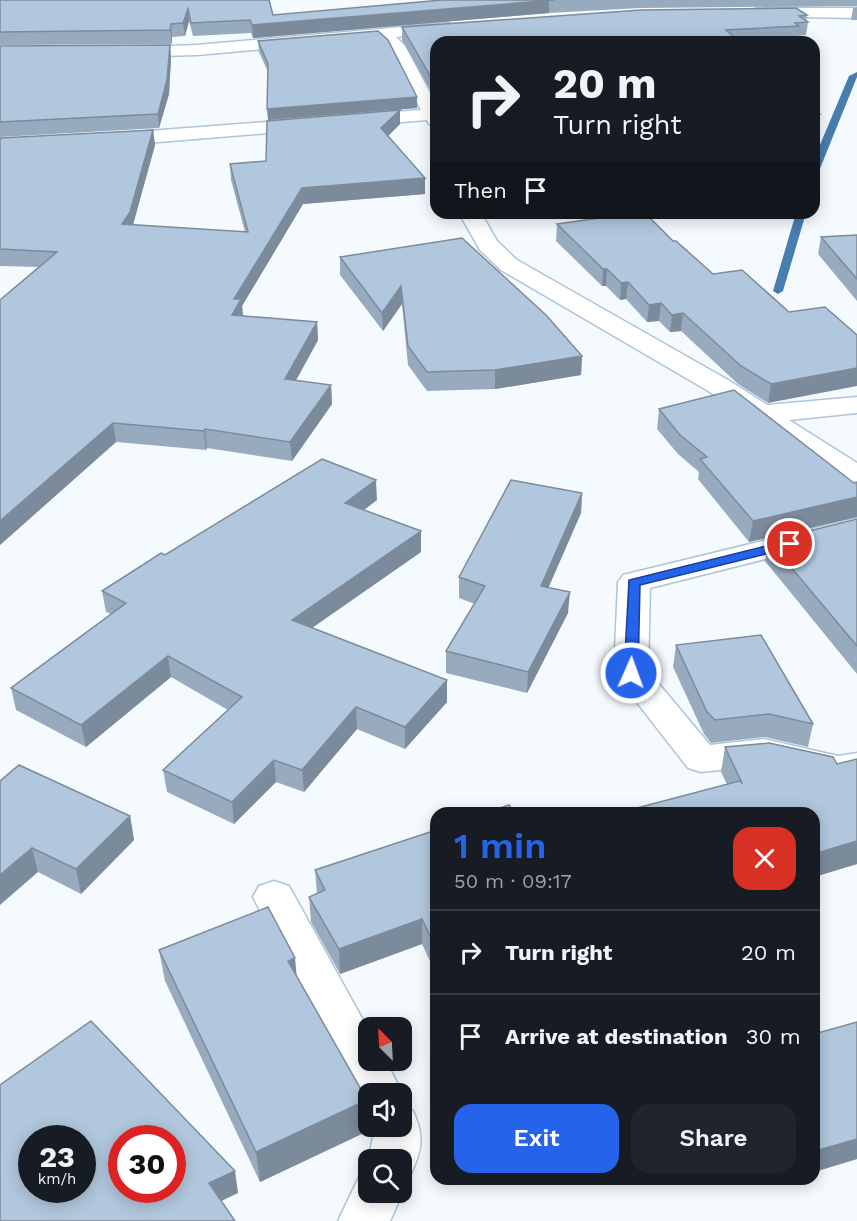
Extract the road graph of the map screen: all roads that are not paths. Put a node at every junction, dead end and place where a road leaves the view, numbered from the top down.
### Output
1 (746, 13) edge
2 (857, 13) edge
3 (468, 26) edge
4 (382, 34) junction
5 (109, 53) edge
6 (430, 105) edge
7 (430, 116) edge
8 (93, 141) edge
9 (473, 219) edge
10 (857, 405) edge
11 (762, 414) junction
12 (857, 476) edge
13 (857, 528) edge
14 (857, 766) edge
15 (274, 897) dead end
16 (373, 1083) edge
17 (372, 1203) edge
18 (363, 1221) edge

1 - 2 street
3 - 4 street
4 - 5 street
4 - 6 street
7 - 8 street
9 - 11 street
10 - 11 street
11 - 12 street
13 - 14 street
15 - 16 street
17 - 18 street

